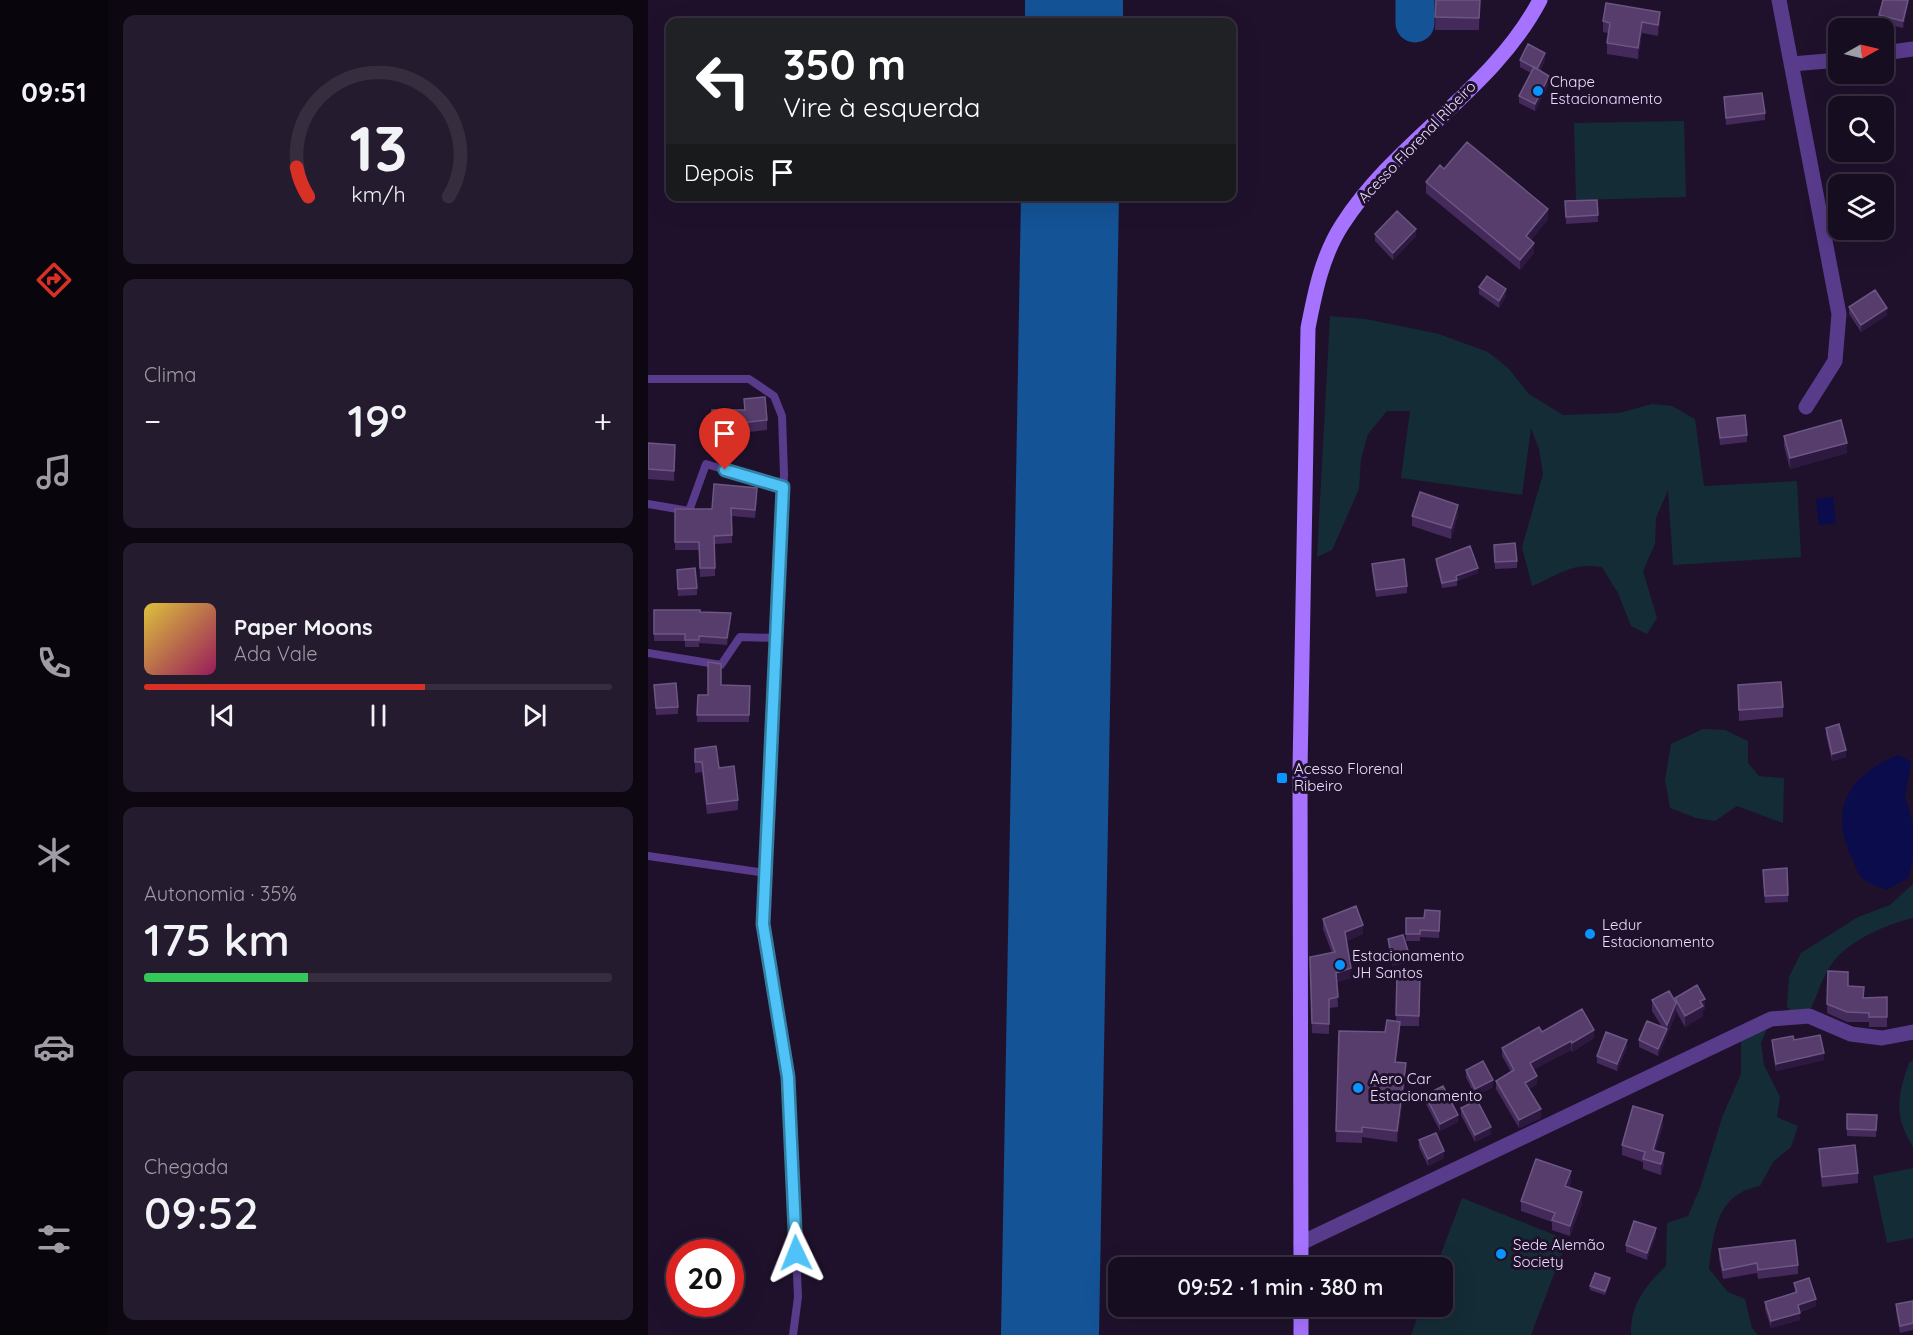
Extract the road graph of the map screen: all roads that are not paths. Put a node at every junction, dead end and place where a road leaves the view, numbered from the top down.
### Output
1 (1540, 0) edge
2 (1779, 0) edge
3 (1913, 49) edge
4 (1894, 52) edge
5 (1828, 61) edge
6 (1792, 64) junction
7 (648, 379) edge
8 (1806, 408) dead end
9 (783, 487) junction
10 (648, 504) edge
11 (777, 638) junction
12 (648, 653) edge
13 (648, 856) edge
14 (766, 873) junction
15 (1913, 1032) edge
16 (1301, 1243) junction
17 (1301, 1257) edge
18 (1301, 1317) edge
19 (793, 1335) edge
20 (1301, 1335) edge

1 - 16 street, Acesso Florenal Ribeiro
2 - 6 street
3 - 4 street
5 - 6 street
6 - 8 street
7 - 9 lane
9 - 10 lane
9 - 11 lane
11 - 12 lane
11 - 14 lane
13 - 14 lane
14 - 19 lane
15 - 16 street
16 - 17 street, Acesso Florenal Ribeiro
18 - 20 street

